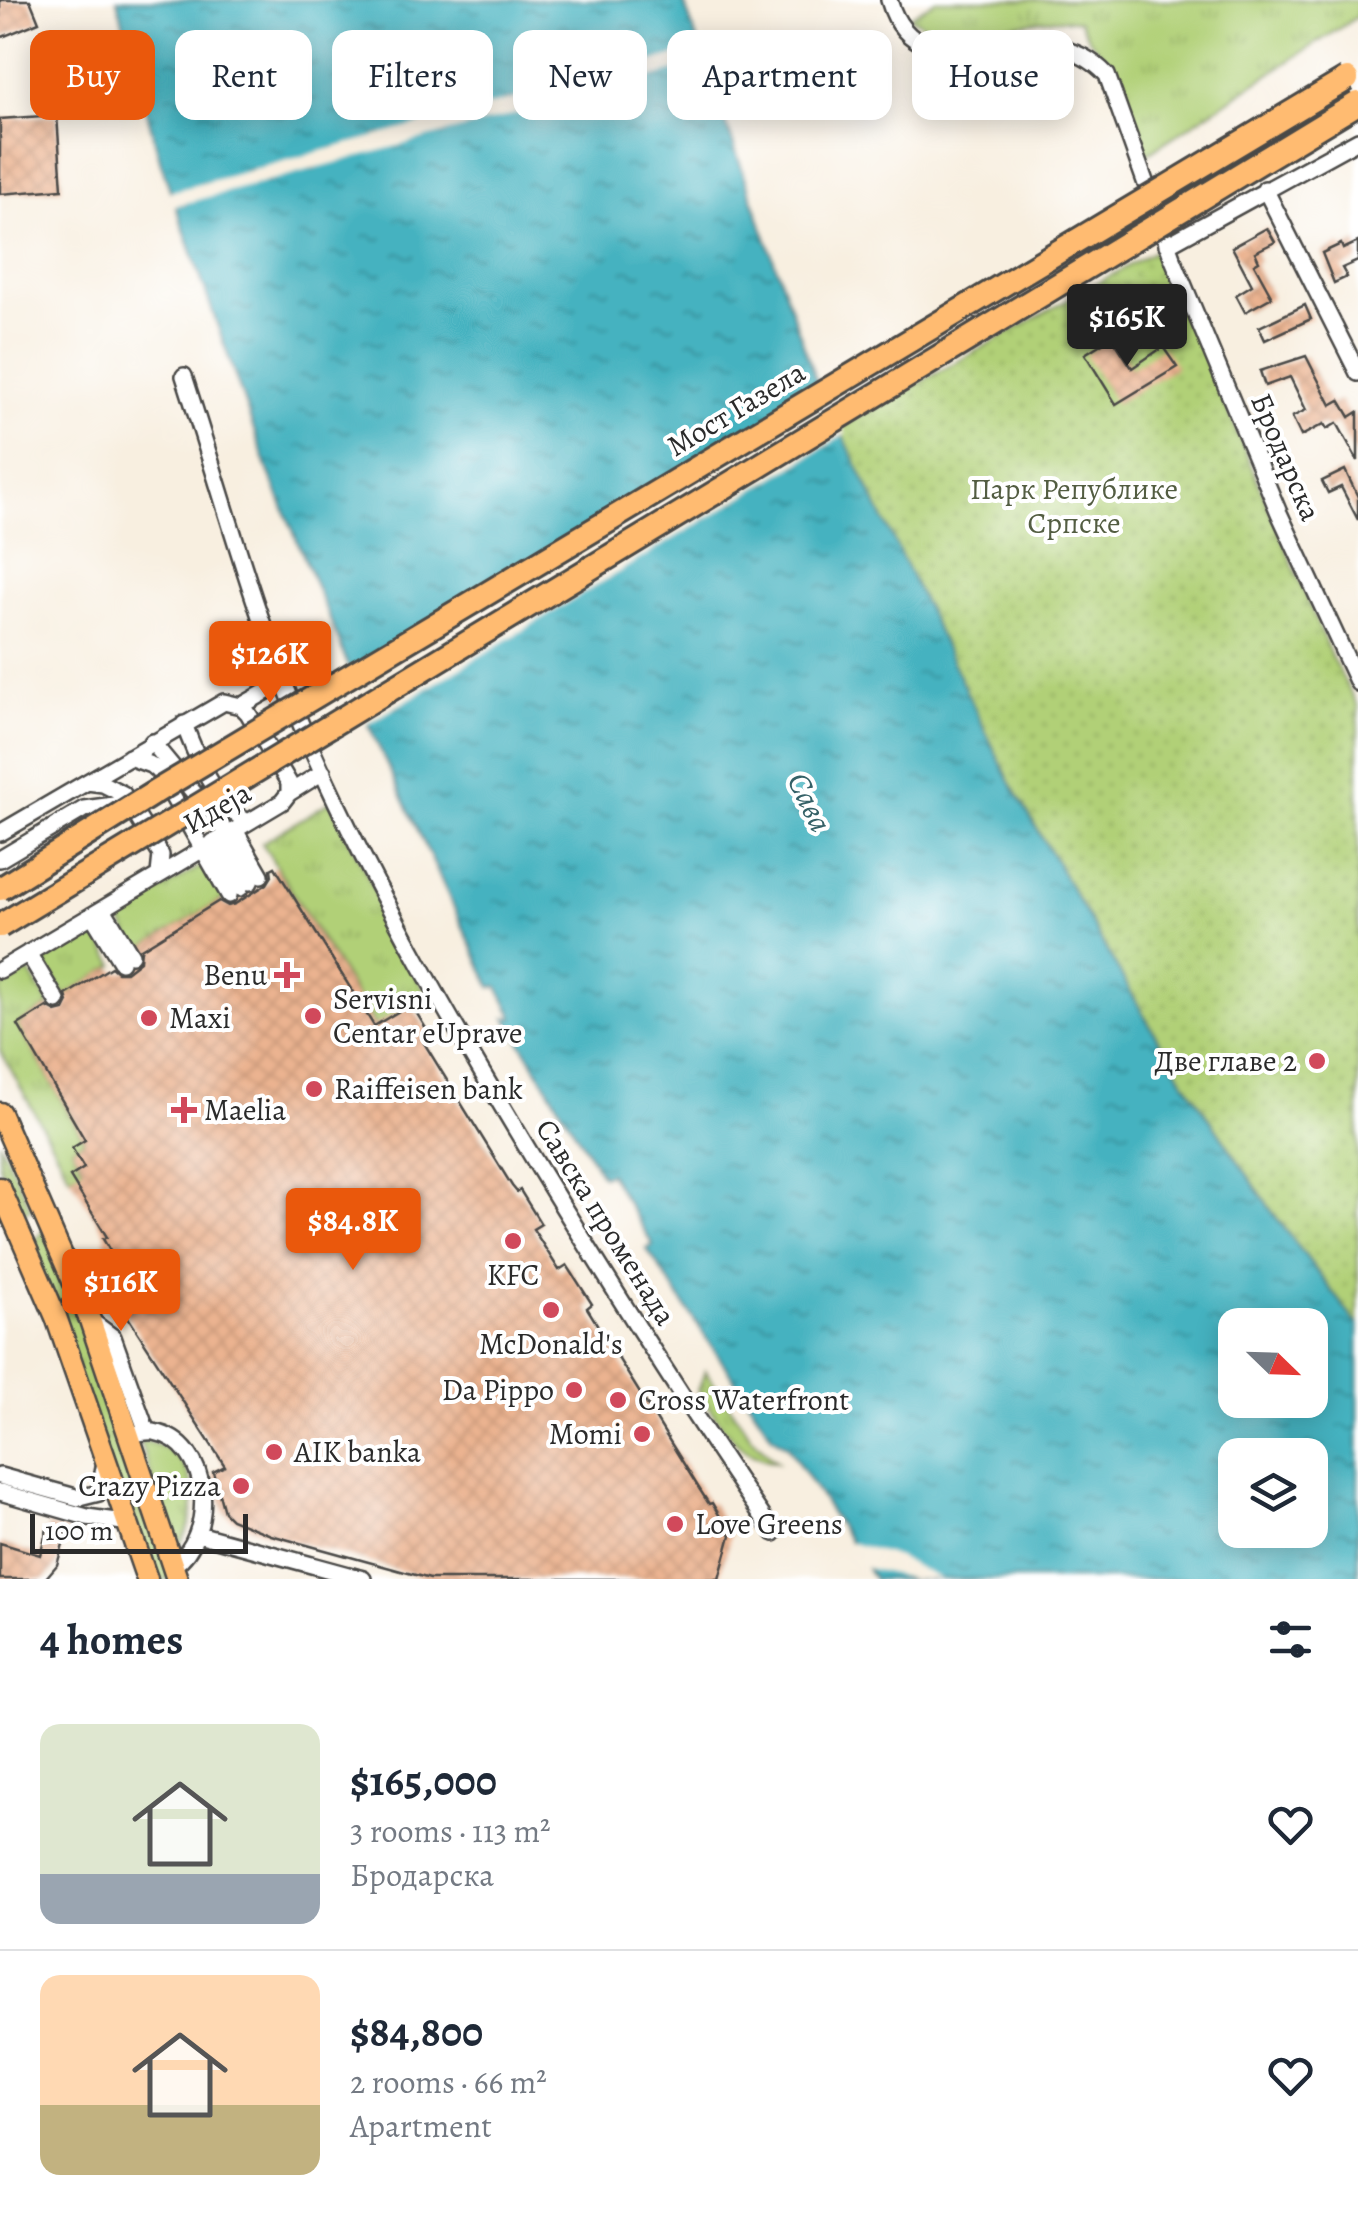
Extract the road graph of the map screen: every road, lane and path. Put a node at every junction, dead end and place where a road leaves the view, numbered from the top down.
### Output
1 (889, 0) edge
2 (1347, 79) dead end
3 (1358, 103) edge
4 (1358, 140) edge
5 (1266, 190) junction
6 (1167, 245) junction
7 (1358, 373) edge
8 (184, 376) dead end
9 (284, 682) junction
10 (1358, 682) edge
11 (241, 706) junction
12 (184, 724) junction
13 (152, 742) junction
14 (129, 757) junction
15 (323, 772) junction
16 (87, 782) junction
17 (288, 793) junction
18 (129, 803) junction
19 (0, 833) edge
20 (225, 835) junction
21 (152, 840) junction
22 (0, 858) edge
23 (159, 874) junction
24 (0, 889) edge
25 (98, 912) junction
26 (0, 926) edge
27 (0, 934) edge
28 (28, 953) junction
29 (126, 958) dead end
30 (0, 970) edge
31 (57, 1000) dead end
32 (0, 1113) edge
33 (0, 1188) edge
34 (138, 1433) junction
35 (105, 1454) junction
36 (0, 1476) edge
37 (0, 1492) edge
38 (130, 1523) junction
39 (774, 1533) dead end
40 (198, 1534) junction
41 (175, 1572) edge
42 (146, 1579) edge
43 (363, 1579) edge

1 - 6 street, Бродарска
2 - 24 highway, Мост Газела, bridge
3 - 26 highway, Мост Газела, bridge
4 - 5 street
5 - 6 street
5 - 7 street
6 - 10 street, Бродарска
8 - 9 street, Савска променада
9 - 11 street
9 - 15 street, Савска променада
11 - 12 street
11 - 17 street, Идеја
12 - 13 street
12 - 20 street
13 - 14 street
13 - 20 street
14 - 16 street
14 - 20 street
15 - 17 street
15 - 39 street, Савска променада
16 - 18 street
16 - 19 street
17 - 20 street, Идеја
18 - 21 street
18 - 22 street
20 - 20 street
20 - 23 street, Идеја
21 - 23 street
21 - 27 street
23 - 25 street, Идеја
25 - 28 street, Идеја
25 - 29 street
28 - 30 street, Идеја
28 - 31 street
32 - 34 main road
33 - 35 main road
34 - 40 street
34 - 41 main road
35 - 36 street
35 - 38 main road
37 - 38 street
38 - 42 main road
40 - 41 street
40 - 43 street

